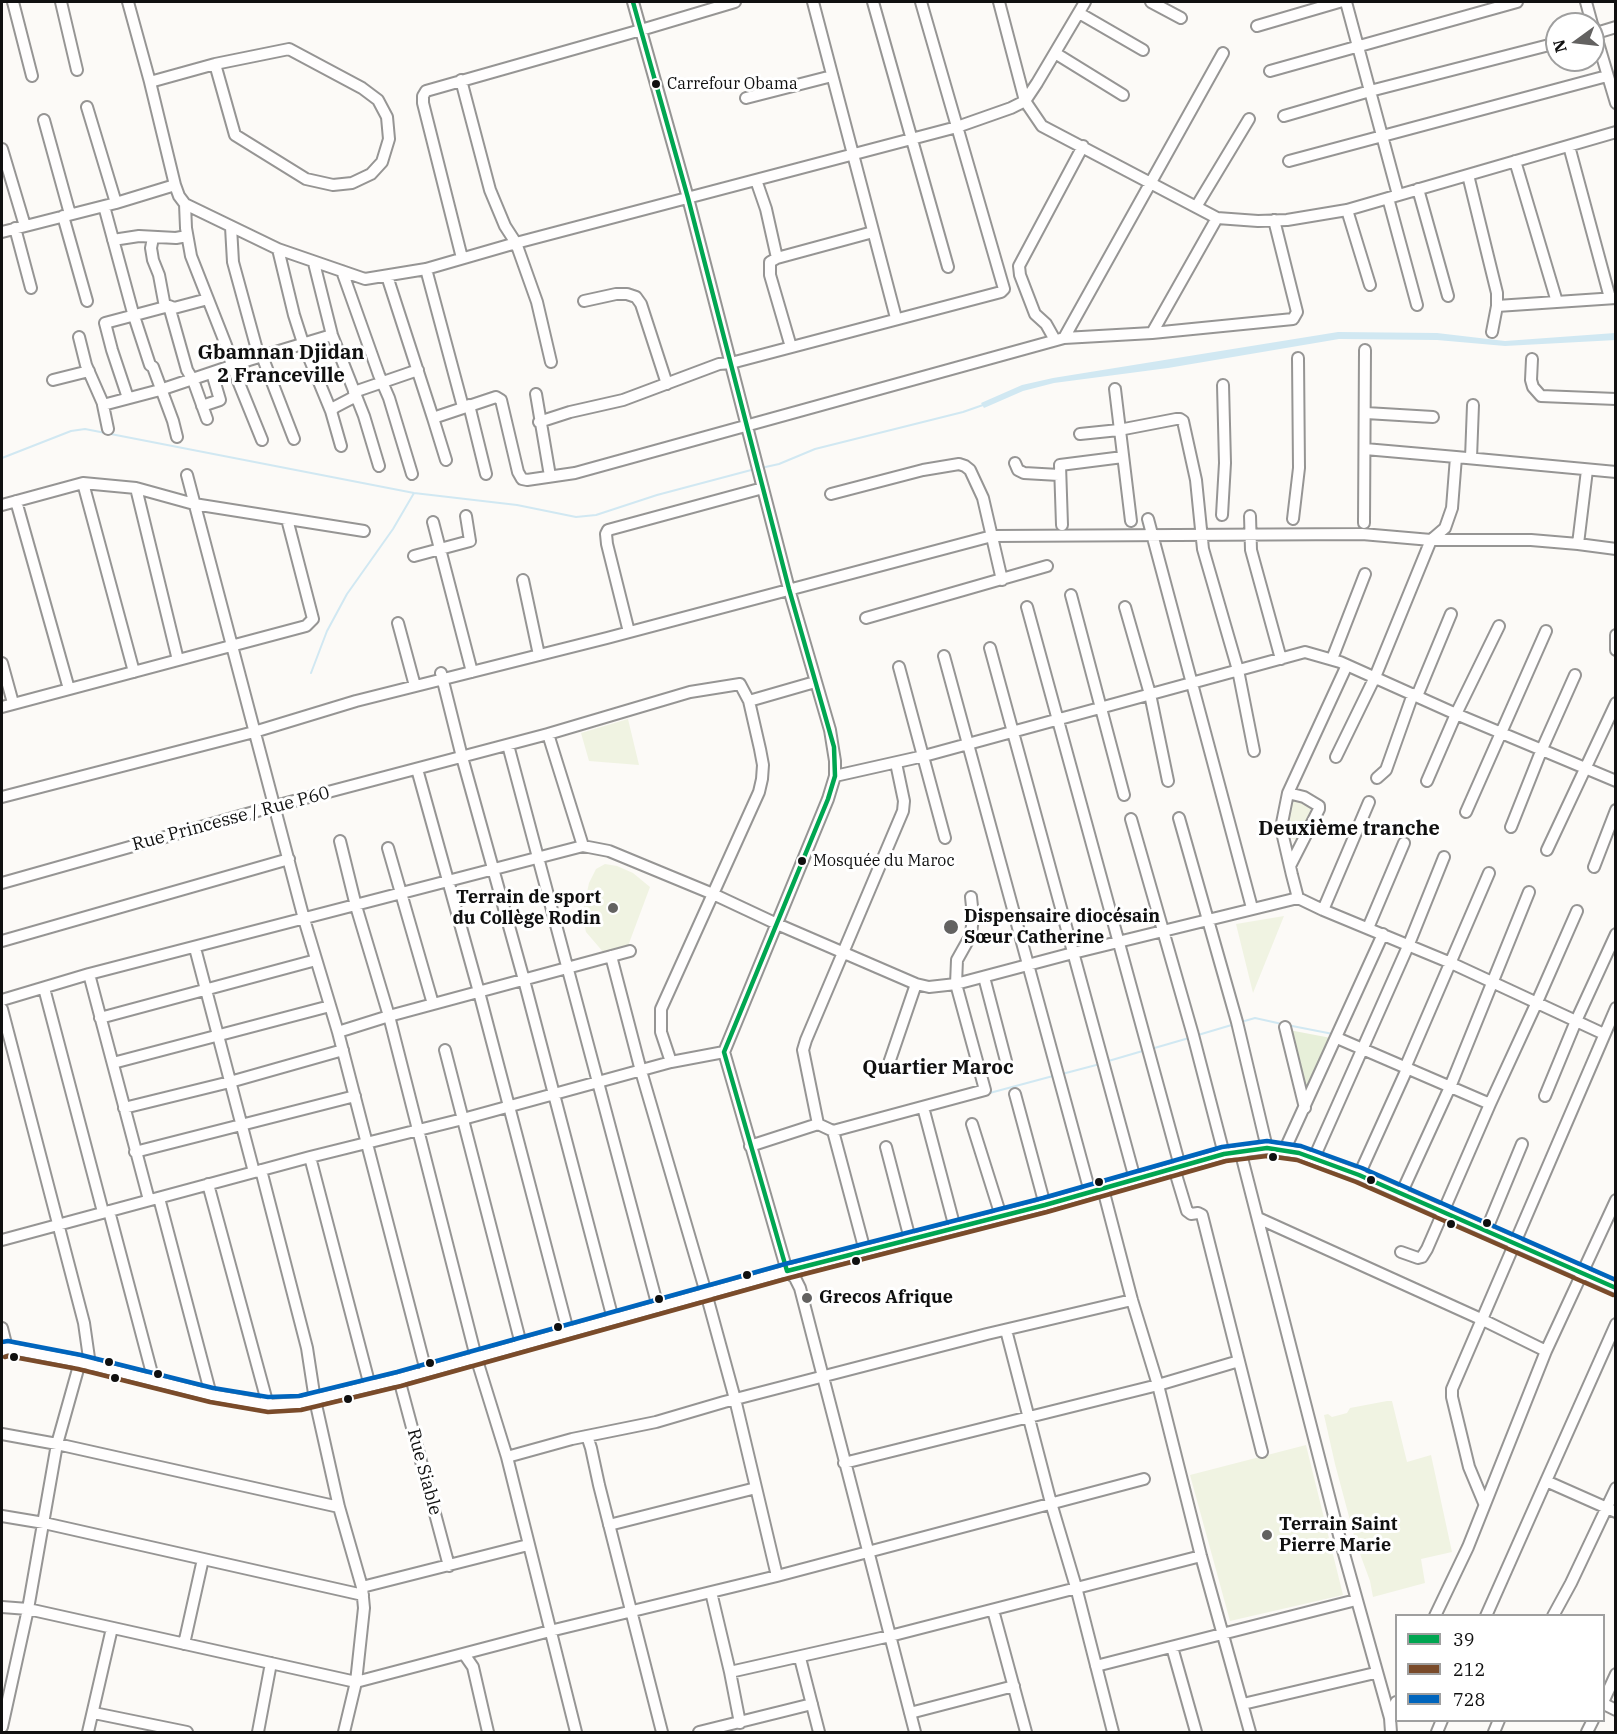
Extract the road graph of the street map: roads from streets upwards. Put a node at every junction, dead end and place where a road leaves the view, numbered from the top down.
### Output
1 (13, 2) edge
2 (61, 2) edge
3 (128, 2) edge
4 (633, 2) edge
5 (735, 2) edge
6 (813, 2) edge
7 (873, 2) edge
8 (921, 2) edge
9 (999, 2) edge
10 (1151, 2) edge
11 (1339, 2) edge
12 (1346, 2) edge
13 (1516, 2) edge
14 (1083, 5) edge
15 (1181, 18) dead end
16 (1257, 26) dead end
17 (641, 30) junction
18 (1358, 45) junction
19 (1545, 46) edge
20 (1143, 50) dead end
21 (1055, 53) junction
22 (1224, 53) dead end
23 (215, 64) junction
24 (77, 70) dead end
25 (1270, 71) dead end
26 (32, 76) dead end
27 (832, 76) junction
28 (1610, 77) edge
29 (461, 80) junction
30 (150, 82) junction
31 (1370, 91) junction
32 (1123, 95) dead end
33 (746, 98) dead end
34 (1025, 100) junction
35 (1616, 103) edge
36 (87, 107) dead end
37 (1284, 116) dead end
38 (1249, 119) dead end
39 (44, 120) dead end
40 (957, 127) junction
41 (1616, 132) edge
42 (1383, 137) junction
43 (911, 139) junction
44 (1083, 146) junction
45 (1569, 146) junction
46 (2, 149) edge
47 (852, 154) junction
48 (1289, 161) dead end
49 (1515, 161) junction
50 (1468, 175) junction
51 (756, 180) junction
52 (1149, 184) junction
53 (175, 185) junction
54 (1418, 189) junction
55 (1393, 196) junction
56 (688, 198) junction
57 (116, 203) junction
58 (185, 204) junction
59 (104, 206) junction
60 (1196, 207) junction
61 (1347, 210) junction
62 (66, 215) junction
63 (1217, 218) junction
64 (1274, 220) junction
65 (20, 227) junction
66 (231, 227) junction
67 (2, 232) edge
68 (873, 232) junction
69 (187, 236) junction
70 (153, 238) junction
71 (113, 240) junction
72 (516, 243) junction
73 (278, 249) junction
74 (462, 258) junction
75 (777, 258) junction
76 (314, 262) junction
77 (948, 267) dead end
78 (426, 269) junction
79 (342, 271) junction
80 (387, 276) junction
81 (1370, 285) dead end
82 (31, 288) dead end
83 (1448, 296) dead end
84 (1613, 298) edge
85 (208, 299) junction
86 (87, 301) dead end
87 (584, 302) dead end
88 (1557, 302) junction
89 (1417, 305) dead end
90 (167, 306) junction
91 (1497, 306) junction
92 (134, 314) junction
93 (896, 318) junction
94 (1152, 333) junction
95 (1492, 333) dead end
96 (332, 335) junction
97 (79, 337) dead end
98 (1060, 339) junction
99 (303, 343) junction
100 (791, 347) junction
101 (1365, 350) dead end
102 (261, 357) junction
103 (1298, 358) dead end
104 (1532, 359) dead end
105 (551, 362) dead end
106 (731, 363) junction
107 (232, 366) junction
108 (418, 370) junction
109 (89, 371) junction
110 (212, 373) junction
111 (53, 380) dead end
112 (193, 380) junction
113 (382, 382) junction
114 (667, 384) junction
115 (1223, 385) dead end
116 (1115, 389) dead end
117 (160, 390) junction
118 (355, 394) junction
119 (536, 394) dead end
120 (128, 398) junction
121 (1616, 399) edge
122 (1473, 405) dead end
123 (104, 406) junction
124 (202, 406) junction
125 (466, 406) junction
126 (331, 411) junction
127 (1366, 413) junction
128 (1433, 417) dead end
129 (433, 418) junction
130 (207, 419) dead end
131 (539, 422) junction
132 (747, 424) junction
133 (108, 429) dead end
134 (1119, 430) junction
135 (1080, 434) dead end
136 (177, 436) dead end
137 (294, 439) dead end
138 (262, 440) dead end
139 (341, 446) dead end
140 (1365, 448) junction
141 (1123, 457) junction
142 (1456, 457) junction
143 (1471, 458) junction
144 (446, 460) dead end
145 (1015, 463) dead end
146 (379, 466) dead end
147 (1587, 470) junction
148 (1616, 471) edge
149 (412, 474) dead end
150 (486, 474) dead end
151 (1059, 475) junction
152 (187, 476) dead end
153 (549, 476) junction
154 (83, 483) junction
155 (136, 488) junction
156 (763, 488) junction
157 (831, 494) dead end
158 (15, 501) junction
159 (194, 504) junction
160 (2, 505) edge
161 (1222, 514) dead end
162 (466, 516) dead end
163 (1250, 516) dead end
164 (287, 519) junction
165 (1148, 519) dead end
166 (1293, 519) dead end
167 (1131, 521) dead end
168 (433, 522) dead end
169 (1364, 523) dead end
170 (1062, 525) dead end
171 (364, 531) dead end
172 (1251, 533) junction
173 (1202, 534) junction
174 (1153, 535) junction
175 (992, 536) junction
176 (1431, 540) junction
177 (1578, 544) junction
178 (1616, 549) edge
179 (440, 550) junction
180 (414, 556) dead end
181 (1047, 566) dead end
182 (1365, 574) dead end
183 (524, 580) dead end
184 (1002, 580) junction
185 (789, 589) junction
186 (1071, 595) dead end
187 (1027, 607) dead end
188 (1125, 607) dead end
189 (1451, 614) dead end
190 (866, 618) dead end
191 (398, 623) dead end
192 (1499, 626) dead end
193 (1546, 631) dead end
194 (628, 632) junction
195 (1616, 635) edge
196 (232, 646) junction
197 (990, 648) dead end
198 (1616, 650) edge
199 (539, 655) junction
200 (944, 656) dead end
201 (1332, 658) junction
202 (1281, 659) junction
203 (178, 660) junction
204 (2, 663) edge
205 (1347, 664) junction
206 (899, 667) dead end
207 (1238, 670) junction
208 (134, 672) junction
209 (472, 672) junction
210 (442, 675) junction
211 (1575, 675) dead end
212 (1375, 677) junction
213 (815, 682) junction
214 (1193, 683) junction
215 (415, 686) junction
216 (69, 689) junction
217 (1150, 694) junction
218 (1415, 695) junction
219 (749, 700) junction
220 (1616, 704) edge
221 (7, 705) edge
222 (1102, 708) junction
223 (1456, 714) junction
224 (1058, 719) junction
225 (254, 732) junction
226 (1013, 732) junction
227 (1500, 733) junction
228 (548, 734) junction
229 (968, 744) junction
230 (508, 745) junction
231 (1542, 749) junction
232 (1254, 751) dead end
233 (924, 756) junction
234 (1336, 756) dead end
235 (462, 757) junction
236 (896, 762) junction
237 (1584, 768) junction
238 (417, 769) junction
239 (835, 776) junction
240 (1377, 778) dead end
241 (1168, 781) dead end
242 (1427, 781) dead end
243 (1616, 781) edge
244 (1288, 793) junction
245 (1124, 795) dead end
246 (2, 797) edge
247 (1370, 802) dead end
248 (275, 806) junction
249 (1616, 810) edge
250 (1466, 813) dead end
251 (1179, 818) dead end
252 (1131, 819) dead end
253 (1511, 826) dead end
254 (945, 838) dead end
255 (340, 841) dead end
256 (1404, 843) dead end
257 (583, 846) junction
258 (388, 848) dead end
259 (1547, 850) dead end
260 (1444, 857) dead end
261 (537, 858) junction
262 (289, 860) junction
263 (1290, 866) junction
264 (1594, 867) dead end
265 (493, 869) junction
266 (1489, 873) dead end
267 (449, 881) junction
268 (2, 883) edge
269 (1529, 892) dead end
270 (403, 894) junction
271 (713, 894) junction
272 (971, 897) dead end
273 (1298, 898) junction
274 (356, 906) junction
275 (1252, 908) junction
276 (1323, 910) junction
277 (1577, 911) dead end
278 (304, 919) junction
279 (1209, 920) junction
280 (777, 924) junction
281 (1368, 928) junction
282 (1164, 931) junction
283 (1383, 934) junction
284 (1616, 934) edge
285 (2, 941) edge
286 (1119, 942) junction
287 (1409, 944) junction
288 (195, 948) junction
289 (630, 951) dead end
290 (844, 952) junction
291 (1073, 953) junction
292 (611, 956) junction
293 (316, 960) junction
294 (1451, 963) junction
295 (1028, 966) junction
296 (567, 968) junction
297 (89, 974) junction
298 (984, 977) junction
299 (524, 980) junction
300 (1493, 982) junction
301 (916, 984) junction
302 (956, 984) junction
303 (44, 988) junction
304 (205, 990) junction
305 (479, 992) junction
306 (2, 1000) edge
307 (1537, 1002) junction
308 (433, 1004) junction
309 (330, 1005) junction
310 (1616, 1008) edge
311 (2, 1009) edge
312 (389, 1016) junction
313 (100, 1018) junction
314 (1576, 1021) junction
315 (1285, 1027) dead end
316 (338, 1032) junction
317 (1604, 1034) junction
318 (219, 1036) junction
319 (1337, 1038) junction
320 (1363, 1049) junction
321 (343, 1050) junction
322 (445, 1050) dead end
323 (724, 1052) junction
324 (1006, 1061) dead end
325 (671, 1062) junction
326 (112, 1063) junction
327 (888, 1066) dead end
328 (1406, 1068) junction
329 (641, 1071) junction
330 (231, 1082) junction
331 (597, 1082) junction
332 (1450, 1087) junction
333 (552, 1093) junction
334 (1015, 1094) dead end
335 (355, 1096) junction
336 (1545, 1096) dead end
337 (1490, 1104) junction
338 (508, 1106) junction
339 (923, 1107) junction
340 (1305, 1107) junction
341 (124, 1108) junction
342 (463, 1119) junction
343 (818, 1124) junction
344 (972, 1124) dead end
345 (243, 1125) junction
346 (419, 1130) junction
347 (833, 1131) junction
348 (367, 1144) junction
349 (1522, 1144) dead end
350 (750, 1146) junction
351 (886, 1147) dead end
352 (1268, 1148) junction
353 (1285, 1149) junction
354 (1240, 1150) junction
355 (135, 1152) junction
356 (1224, 1154) junction
357 (310, 1157) junction
358 (1314, 1158) junction
359 (1177, 1167) junction
360 (258, 1171) junction
361 (1359, 1174) junction
362 (1135, 1179) junction
363 (208, 1184) junction
364 (1103, 1189) junction
365 (1090, 1192) junction
366 (1401, 1194) junction
367 (154, 1199) junction
368 (1616, 1200) edge
369 (1045, 1205) junction
370 (106, 1212) junction
371 (1444, 1214) junction
372 (1001, 1216) junction
373 (1258, 1218) junction
374 (58, 1224) junction
375 (955, 1228) junction
376 (1486, 1232) junction
377 (910, 1239) junction
378 (2, 1240) edge
379 (1514, 1243) junction
380 (865, 1251) junction
381 (1401, 1252) dead end
382 (787, 1271) junction
383 (1582, 1274) junction
384 (1616, 1288) edge
385 (706, 1293) junction
386 (1132, 1300) junction
387 (658, 1306) junction
388 (613, 1319) junction
389 (1483, 1320) junction
390 (1616, 1324) edge
391 (2, 1328) edge
392 (1006, 1330) junction
393 (568, 1331) junction
394 (521, 1344) junction
395 (4, 1349) edge
396 (1546, 1351) junction
397 (476, 1357) junction
398 (1239, 1361) junction
399 (85, 1364) junction
400 (426, 1371) junction
401 (822, 1378) junction
402 (399, 1379) junction
403 (153, 1381) junction
404 (1158, 1385) junction
405 (370, 1386) junction
406 (211, 1395) junction
407 (735, 1399) junction
408 (315, 1400) junction
409 (268, 1405) junction
410 (1029, 1417) junction
411 (2, 1434) edge
412 (587, 1436) junction
413 (57, 1444) junction
414 (1262, 1452) dead end
415 (507, 1457) junction
416 (844, 1463) junction
417 (1144, 1479) dead end
418 (1546, 1481) junction
419 (756, 1488) junction
420 (1616, 1488) edge
421 (1051, 1503) junction
422 (1484, 1503) junction
423 (339, 1507) junction
424 (1611, 1510) edge
425 (2, 1516) edge
426 (44, 1523) junction
427 (609, 1525) junction
428 (528, 1545) junction
429 (868, 1551) junction
430 (1201, 1556) junction
431 (203, 1559) junction
432 (449, 1566) junction
433 (777, 1576) junction
434 (1076, 1587) junction
435 (362, 1591) junction
436 (711, 1592) junction
437 (1356, 1600) junction
438 (2, 1607) edge
439 (28, 1609) junction
440 (993, 1610) junction
441 (631, 1612) junction
442 (1436, 1614) edge
443 (1487, 1614) edge
444 (1554, 1614) edge
445 (112, 1628) junction
446 (550, 1631) junction
447 (1223, 1633) junction
448 (890, 1636) junction
449 (184, 1644) junction
450 (1172, 1647) junction
451 (464, 1654) junction
452 (800, 1658) junction
453 (271, 1663) junction
454 (1096, 1666) junction
455 (730, 1672) junction
456 (1375, 1673) junction
457 (1616, 1674) edge
458 (356, 1682) junction
459 (1014, 1686) junction
460 (1605, 1700) edge
461 (812, 1704) junction
462 (1243, 1704) junction
463 (1395, 1705) edge
464 (94, 1713) junction
465 (910, 1713) junction
466 (1390, 1718) junction
467 (740, 1723) junction
468 (2, 1727) edge
469 (88, 1732) edge
470 (187, 1732) edge
471 (258, 1732) edge
472 (344, 1732) edge
473 (488, 1732) edge
474 (576, 1732) edge
475 (662, 1732) edge
476 (699, 1732) edge
477 (819, 1732) edge
478 (915, 1732) edge
479 (1026, 1732) edge
480 (1113, 1732) edge
481 (1196, 1732) edge
482 (1250, 1732) edge
483 (1391, 1732) edge

1 - 26 street
2 - 24 street
3 - 30 street
4 - 17 street
5 - 17 street
6 - 27 street
7 - 43 street
8 - 40 street
9 - 34 street
10 - 15 street
11 - 16 street
12 - 18 street
13 - 18 street
14 - 20 street
14 - 21 street
17 - 29 street
17 - 56 street
18 - 25 street
18 - 31 street
19 - 31 street
21 - 32 street
21 - 34 street
22 - 52 street
23 - 23 street
23 - 30 street
27 - 33 street
27 - 47 street
28 - 35 street
28 - 42 street
29 - 72 street
29 - 74 street
30 - 53 street
31 - 37 street
31 - 42 street
34 - 40 street
34 - 44 street
36 - 57 street
38 - 60 street
39 - 62 street
40 - 43 street
40 - 93 street
41 - 45 street
42 - 48 street
42 - 55 street
43 - 47 street
43 - 77 street
44 - 52 street
44 - 98 street
45 - 49 street
45 - 84 street
46 - 65 street
47 - 51 street
47 - 68 street
49 - 50 street
49 - 88 street
50 - 54 street
50 - 91 street
51 - 56 street
51 - 75 street
52 - 60 street
52 - 98 street
53 - 57 street
53 - 58 street
54 - 55 street
54 - 83 street
55 - 61 street
55 - 89 street
56 - 72 street
56 - 106 street
57 - 59 street
58 - 66 street
58 - 69 street
59 - 62 street
59 - 71 street
60 - 63 street
61 - 64 street
61 - 81 street
62 - 65 street
62 - 86 street
63 - 64 street
63 - 94 street
64 - 94 street
65 - 67 street
65 - 82 street
66 - 73 street
66 - 102 street
68 - 75 street
68 - 93 street
69 - 70 street
69 - 85 street
70 - 71 street
70 - 90 street
71 - 92 street
72 - 74 street
72 - 105 street
73 - 76 street
73 - 99 street
74 - 78 street
75 - 100 street
76 - 79 street
76 - 96 street
78 - 80 street
78 - 125 street
79 - 80 street
79 - 113 street
80 - 108 street
84 - 88 street
85 - 90 street
85 - 107 street
87 - 114 street
88 - 91 street
90 - 92 street
90 - 112 street
91 - 95 street
92 - 117 street
92 - 120 street
93 - 100 street
94 - 98 street
96 - 99 street
96 - 118 street
97 - 109 street
98 - 132 street
99 - 102 street
99 - 126 street
100 - 106 street
101 - 127 street
102 - 107 street
102 - 137 street
103 - 166 street
104 - 121 street
106 - 114 street
106 - 132 street
107 - 110 street
107 - 138 street
108 - 113 street
108 - 129 street
109 - 111 street
109 - 123 street
110 - 112 street
110 - 124 street
112 - 117 street
112 - 124 street
113 - 118 street
113 - 149 street
114 - 131 street
115 - 161 street
116 - 134 street
117 - 120 street
117 - 136 street
118 - 126 street
118 - 146 street
119 - 131 street
120 - 123 street
122 - 143 street
123 - 133 street
124 - 130 street
125 - 129 street
125 - 150 street
125 - 153 street
126 - 139 street
127 - 128 street
127 - 140 street
129 - 144 street
131 - 153 street
132 - 153 street
132 - 156 street
134 - 135 street
134 - 141 street
134 - 173 street
140 - 142 street
140 - 169 street
141 - 151 street
141 - 167 street
142 - 143 street
142 - 176 street
143 - 147 street
145 - 151 street
147 - 148 street
147 - 177 street
151 - 170 street
152 - 159 street
154 - 155 street
154 - 158 street
154 - 208 street
155 - 159 street
155 - 203 street
156 - 185 street
156 - 194 street
157 - 175 street
158 - 160 street
158 - 216 street
159 - 164 street
159 - 196 street
162 - 179 street
163 - 172 street
164 - 171 street
164 - 196 street
165 - 174 street
168 - 179 street
172 - 173 street
172 - 176 street
172 - 202 street
173 - 174 street
173 - 207 street
174 - 175 street
174 - 214 street
175 - 184 street
175 - 185 street
176 - 177 street
176 - 212 street
177 - 178 street
179 - 180 street
179 - 209 street
181 - 184 street
182 - 201 street
183 - 199 street
184 - 190 street
185 - 194 street
185 - 213 street
186 - 222 street
187 - 224 street
188 - 217 street
189 - 218 street
191 - 215 street
192 - 223 street
193 - 227 street
194 - 199 street
195 - 198 street
196 - 203 street
196 - 225 street
197 - 226 street
199 - 209 street
200 - 229 street
201 - 202 street
201 - 205 street
202 - 207 street
203 - 208 street
204 - 221 street
205 - 212 street
205 - 244 street
206 - 233 street
207 - 214 street
207 - 232 street
208 - 216 street
209 - 210 street
210 - 215 street
210 - 235 street
211 - 231 street
212 - 218 street
212 - 234 street
213 - 219 street
213 - 239 street
214 - 217 street
214 - 275 street
215 - 225 street
216 - 221 street
217 - 222 street
217 - 241 street
218 - 223 street
218 - 240 street
219 - 228 street, Rue Princesse / Rue P60
219 - 271 street
220 - 237 street
222 - 224 street
222 - 245 street
223 - 227 street
223 - 242 street
224 - 226 street
224 - 286 street
225 - 246 street
225 - 248 street
226 - 229 street
226 - 291 street
227 - 231 street
227 - 250 street
228 - 230 street, Rue Princesse / Rue P60
228 - 257 street
229 - 233 street
229 - 295 street
230 - 235 street, Rue Princesse / Rue P60
230 - 261 street
231 - 237 street
231 - 253 street
233 - 236 street
233 - 254 street
235 - 238 street, Rue Princesse / Rue P60
235 - 265 street
236 - 239 street
236 - 290 street
237 - 243 street
237 - 259 street
238 - 248 street, Rue Princesse / Rue P60
238 - 267 street
239 - 280 street
244 - 263 street
244 - 263 street
247 - 276 street
248 - 262 street
248 - 268 street, Rue Princesse / Rue P60
249 - 264 street
251 - 279 street
252 - 282 street
255 - 274 street
256 - 281 street
257 - 261 street
257 - 271 street
258 - 270 street
260 - 287 street
261 - 265 street
261 - 296 street
262 - 278 street
262 - 285 street
263 - 273 street
265 - 267 street
265 - 299 street
266 - 294 street
267 - 270 street
267 - 305 street
269 - 300 street
270 - 274 street
270 - 308 street
271 - 280 street
271 - 325 street
272 - 302 street
273 - 275 street
273 - 276 street
274 - 278 street
274 - 312 street
275 - 279 street
276 - 281 street
277 - 307 street
278 - 288 street
278 - 293 street
279 - 282 street
279 - 352 street
280 - 290 street
280 - 323 street
281 - 283 street
282 - 286 street
282 - 356 street
283 - 287 street
283 - 319 street
284 - 314 street
286 - 291 street
286 - 359 street
287 - 294 street
287 - 320 street
288 - 297 street
288 - 304 street
289 - 292 street
290 - 301 street
290 - 343 street
291 - 295 street
291 - 362 street
292 - 296 street
292 - 329 street
293 - 304 street
293 - 309 street
294 - 300 street
294 - 328 street
295 - 298 street
295 - 365 street
296 - 299 street
296 - 331 street
297 - 303 street
297 - 313 street
298 - 302 street
298 - 324 street
299 - 305 street
299 - 333 street
300 - 307 street
300 - 332 street
301 - 302 street
301 - 327 street
302 - 339 street
303 - 306 street
303 - 370 street
304 - 313 street
304 - 318 street
305 - 308 street
305 - 338 street
307 - 314 street
307 - 337 street
308 - 312 street
309 - 316 street
309 - 318 street
310 - 317 street
311 - 374 street
312 - 316 street
312 - 346 street
313 - 326 street
314 - 317 street
314 - 336 street
315 - 340 street
316 - 321 street
317 - 379 street
318 - 326 street
318 - 330 street
319 - 320 street
319 - 340 street
320 - 328 street
320 - 358 street
321 - 330 street
321 - 335 street
322 - 342 street
323 - 325 street
323 - 350 street
325 - 329 street
326 - 341 street
328 - 332 street
328 - 361 street
329 - 331 street
329 - 385 street
330 - 341 street
330 - 345 street
331 - 333 street
331 - 387 street
332 - 337 street
332 - 366 street
333 - 338 street
333 - 388 street
334 - 369 street
335 - 345 street
335 - 348 street
337 - 371 street
338 - 342 street
338 - 393 street
339 - 347 street
339 - 375 street
340 - 353 street
341 - 355 street
342 - 346 street
342 - 394 street
343 - 347 street
343 - 350 street
344 - 372 street
345 - 355 street
345 - 360 street
346 - 348 street
346 - 397 street
347 - 380 street
348 - 357 street
348 - 400 street
349 - 376 street
350 - 382 street
351 - 377 street
352 - 353 street
352 - 354 street
353 - 358 street
354 - 356 street
354 - 373 street
355 - 367 street
356 - 359 street
357 - 360 street
357 - 405 street
358 - 361 street
359 - 362 street
359 - 398 street
360 - 363 street
360 - 408 street
361 - 366 street
362 - 364 street
363 - 367 street
363 - 409 street
364 - 365 street
364 - 386 street
365 - 369 street
366 - 371 street
367 - 370 street
367 - 406 street
368 - 383 street
369 - 372 street
370 - 374 street
370 - 403 street
371 - 376 street
371 - 381 street
372 - 375 street
373 - 389 street
373 - 437 street
374 - 378 street
374 - 399 street
375 - 377 street
376 - 379 street
377 - 380 street
379 - 383 street
379 - 389 street
380 - 382 street
382 - 385 street
382 - 401 street
383 - 384 street
383 - 396 street
385 - 387 street
385 - 407 street
386 - 392 street
386 - 404 street
387 - 388 street
388 - 393 street
389 - 396 street
389 - 422 street
390 - 418 street
391 - 395 street
392 - 401 street
392 - 410 street
393 - 394 street
394 - 397 street
395 - 399 street
396 - 422 street
397 - 400 street
397 - 415 street
398 - 404 street
398 - 414 street
399 - 403 street
399 - 413 street
400 - 402 street
401 - 407 street
401 - 416 street
402 - 405 street
402 - 432 street, Rue Siable
403 - 406 street
404 - 410 street
404 - 430 street
405 - 408 street
406 - 409 street
407 - 412 street
407 - 419 street
408 - 409 street
408 - 423 street
410 - 416 street
410 - 421 street
411 - 413 street
412 - 415 street
412 - 427 street
413 - 423 street
413 - 426 street
415 - 428 street
416 - 429 street
417 - 421 street
418 - 424 street
418 - 443 street
419 - 427 street
419 - 433 street
420 - 424 street
421 - 429 street
421 - 434 street
422 - 442 street
423 - 435 street
424 - 444 street
425 - 426 street
426 - 431 street
426 - 439 street
427 - 441 street
428 - 432 street
428 - 446 street
429 - 433 street
429 - 448 street
430 - 434 street
430 - 447 street
431 - 435 street
431 - 449 street
432 - 435 street
433 - 436 street
434 - 440 street
434 - 454 street
435 - 458 street
436 - 441 street
436 - 455 street
437 - 447 street
437 - 456 street
438 - 439 street
439 - 445 street
439 - 468 street
440 - 448 street
440 - 459 street
441 - 446 street
441 - 475 street
445 - 449 street
445 - 464 street
446 - 451 street
446 - 474 street
447 - 450 street
447 - 462 street
448 - 452 street
448 - 465 street
449 - 453 street
450 - 454 street
450 - 481 street
451 - 458 street
451 - 473 street
452 - 455 street
452 - 461 street
453 - 458 street
453 - 471 street
454 - 480 street
455 - 467 street
456 - 462 street
456 - 466 street
457 - 460 street
458 - 472 street
459 - 465 street
459 - 479 street
461 - 467 street
461 - 477 street
462 - 482 street
463 - 466 street
464 - 469 street
464 - 470 street
465 - 478 street
466 - 483 street
467 - 476 street

